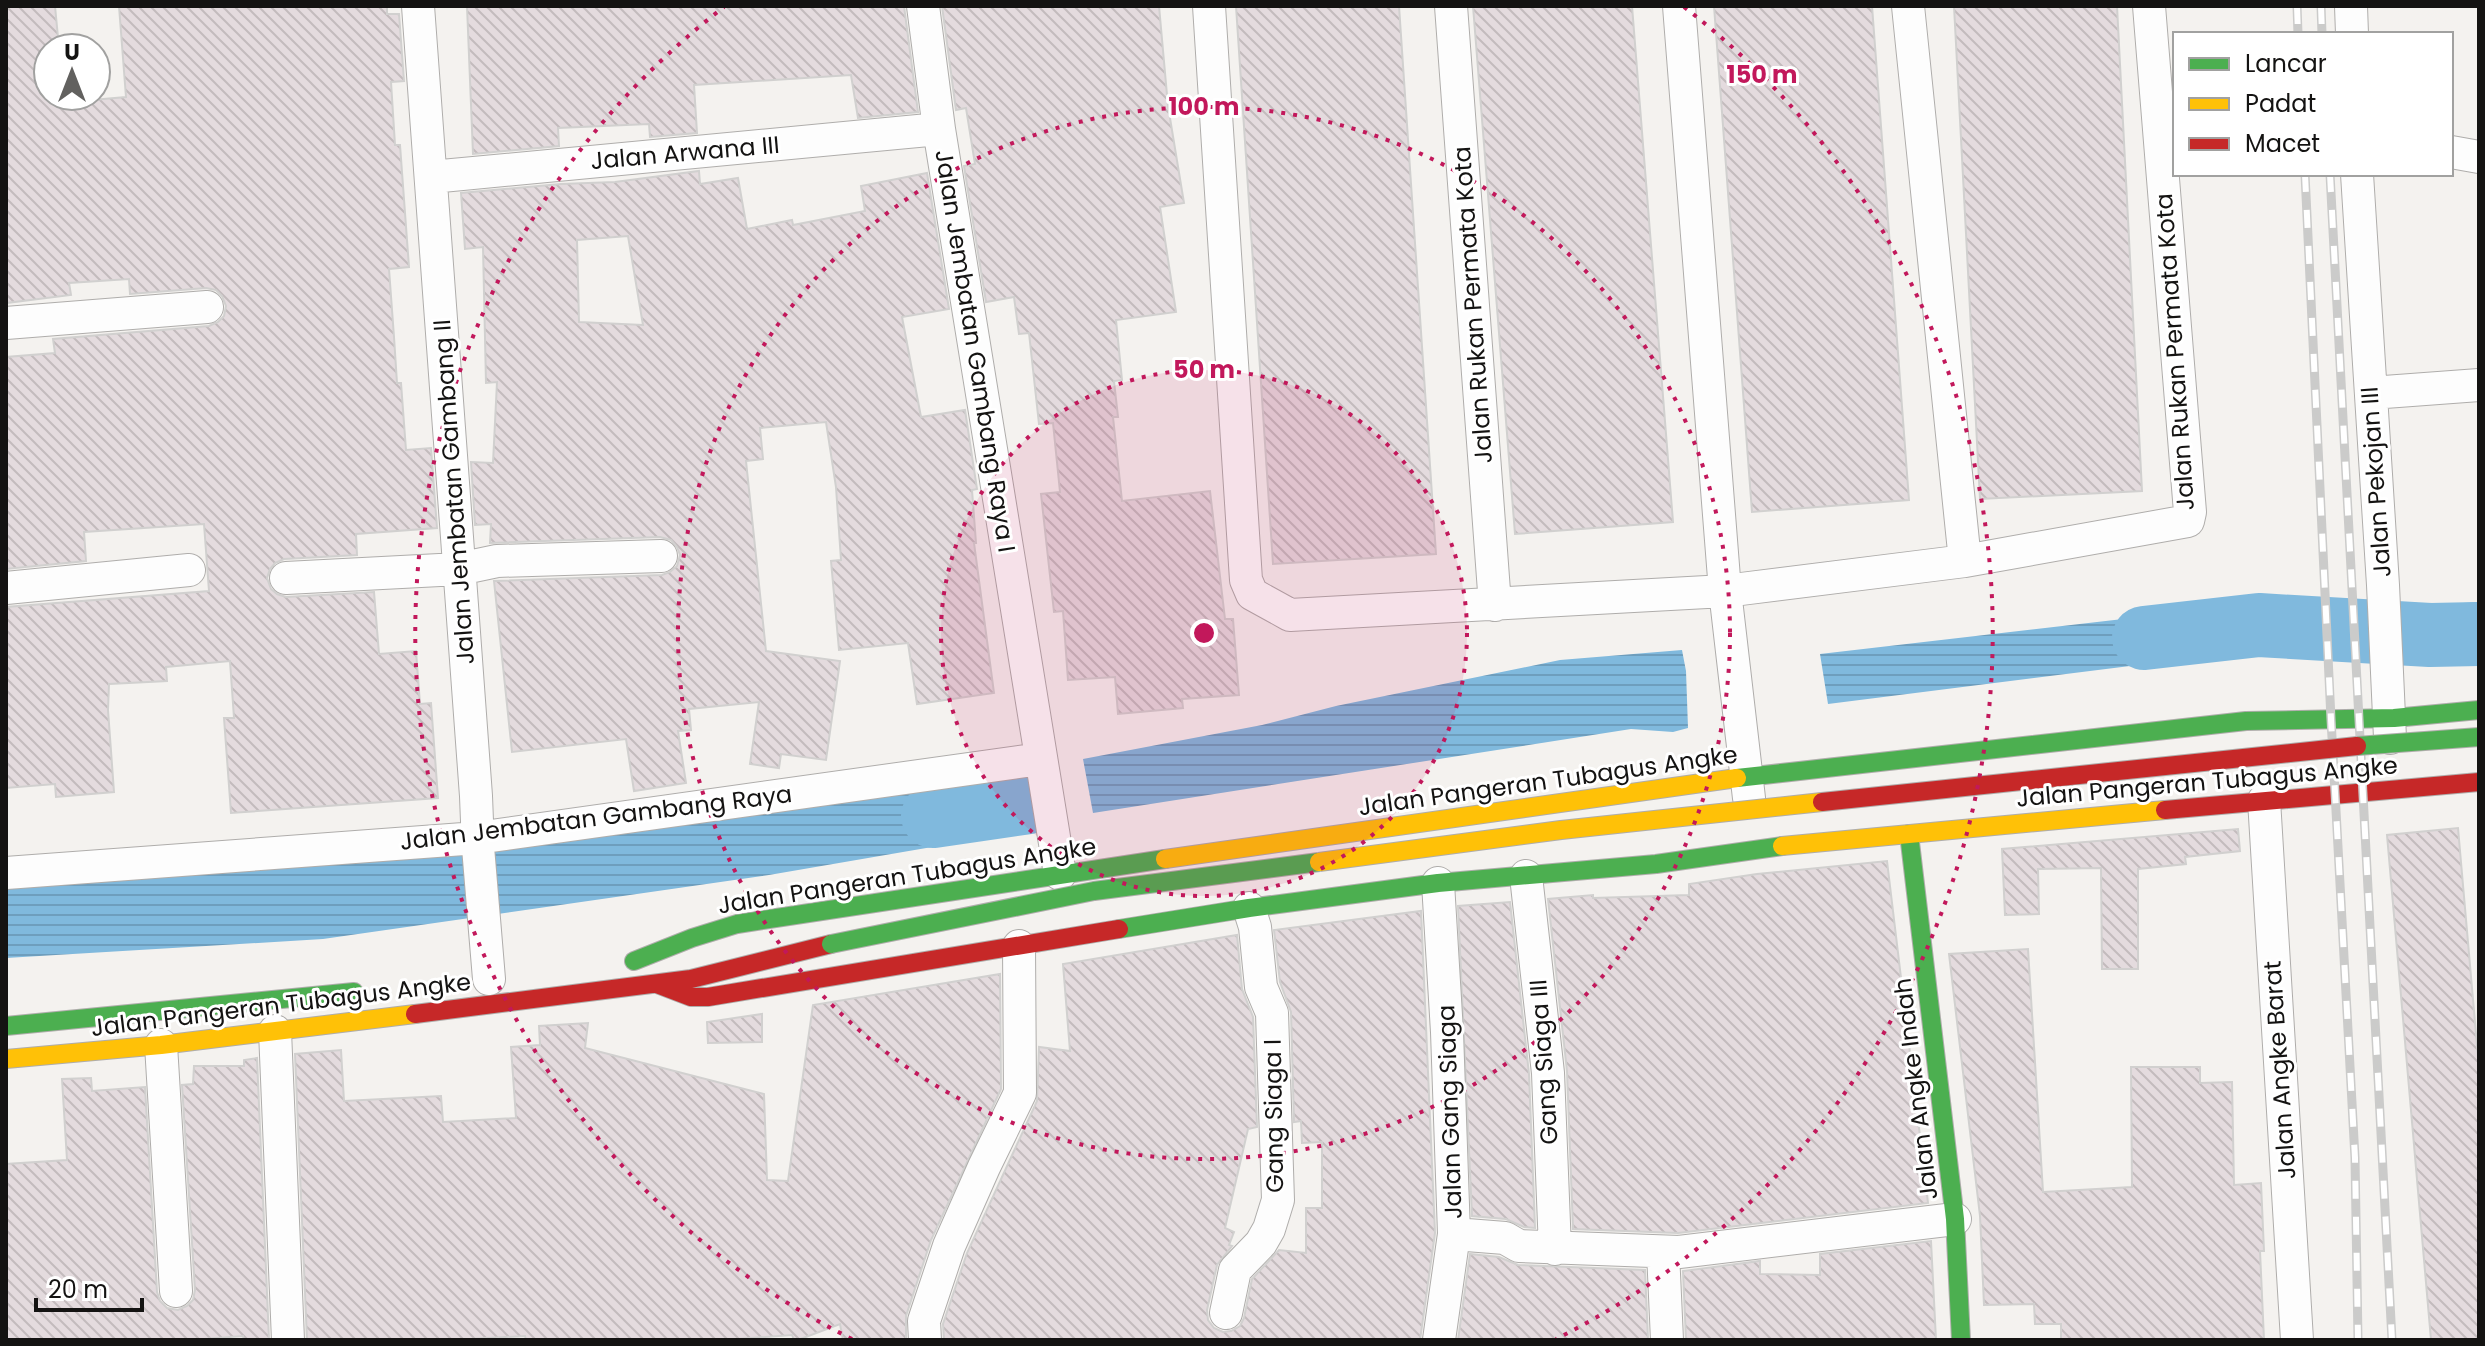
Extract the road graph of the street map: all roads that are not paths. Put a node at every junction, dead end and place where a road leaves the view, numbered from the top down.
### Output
1 (418, 6) edge
2 (923, 6) edge
3 (1209, 6) edge
4 (1451, 6) edge
5 (1679, 6) edge
6 (1908, 6) edge
7 (2149, 6) edge
8 (2351, 6) edge
9 (2352, 32) edge
10 (939, 129) junction
11 (2453, 152) edge
12 (2479, 157) edge
13 (2357, 176) edge
14 (431, 177) junction
15 (207, 307) dead end
16 (6, 323) edge
17 (2479, 385) edge
18 (2371, 393) junction
19 (661, 556) dead end
20 (1965, 561) junction
21 (459, 569) junction
22 (189, 570) dead end
23 (286, 578) dead end
24 (6, 588) edge
25 (1725, 591) junction
26 (1495, 605) junction
27 (2479, 710) edge
28 (2430, 714) junction
29 (2388, 718) junction
30 (2246, 721) junction
31 (2479, 737) edge
32 (1041, 762) junction
33 (1745, 765) junction
34 (2479, 782) edge
35 (2441, 785) junction
36 (2395, 791) junction
37 (2264, 800) junction
38 (1909, 834) junction
39 (477, 843) junction
40 (1754, 849) junction
41 (6, 873) edge
42 (1060, 874) junction
43 (1526, 876) junction
44 (1438, 883) junction
45 (1249, 908) junction
46 (831, 944) junction
47 (1019, 946) junction
48 (489, 978) dead end
49 (657, 984) junction
50 (380, 989) dead end
51 (6, 1026) edge
52 (275, 1031) junction
53 (161, 1045) junction
54 (6, 1059) edge
55 (1955, 1219) junction
56 (1454, 1234) junction
57 (1555, 1249) junction
58 (1663, 1252) junction
59 (176, 1291) dead end
60 (1226, 1313) dead end
61 (288, 1340) edge
62 (925, 1340) edge
63 (1439, 1340) edge
64 (1667, 1340) edge
65 (1961, 1340) edge
66 (2297, 1340) edge

1 - 14 street, Jalan Jembatan Gambang II
2 - 10 street, Jalan Jembatan Gambang Raya I
3 - 26 street, Jalan Rukan Permata Kota
4 - 26 street, Jalan Rukan Permata Kota
5 - 25 street
6 - 20 street
7 - 20 street, Jalan Rukan Permata Kota
8 - 9 street
10 - 14 street, Jalan Arwana III
10 - 32 street, Jalan Jembatan Gambang Raya I
11 - 12 street
13 - 18 street, Jalan Pekojan III
14 - 21 street, Jalan Jembatan Gambang II
15 - 16 street
17 - 18 street
18 - 29 street, Jalan Pekojan III
19 - 21 street
20 - 25 street, Jalan Rukan Permata Kota
21 - 23 street
21 - 39 street, Jalan Jembatan Gambang II
22 - 24 street
25 - 26 street, Jalan Rukan Permata Kota
25 - 33 street
27 - 28 street, Jalan Pangeran Tubagus Angke
28 - 29 street, Jalan Pangeran Tubagus Angke
28 - 35 street
29 - 30 street, Jalan Pangeran Tubagus Angke
29 - 36 street, Jalan Pekojan III
30 - 33 street, Jalan Pangeran Tubagus Angke
30 - 37 street
31 - 46 street, Jalan Pangeran Tubagus Angke, bridge
32 - 39 street, Jalan Jembatan Gambang Raya
32 - 42 street, Jalan Jembatan Gambang Raya I
33 - 40 street
33 - 42 street, Jalan Pangeran Tubagus Angke
34 - 35 street, Jalan Pangeran Tubagus Angke
35 - 36 street, Jalan Pangeran Tubagus Angke
36 - 37 street, Jalan Pangeran Tubagus Angke
37 - 38 street, Jalan Pangeran Tubagus Angke
37 - 66 street, Jalan Angke Barat
38 - 40 street, Jalan Pangeran Tubagus Angke
38 - 55 street, Jalan Angke Indah
39 - 41 street, Jalan Jembatan Gambang Raya
39 - 48 street, Jalan Jembatan Gambang II
40 - 43 street, Jalan Pangeran Tubagus Angke
42 - 46 street, Jalan Pangeran Tubagus Angke
43 - 44 street, Jalan Pangeran Tubagus Angke
43 - 57 street, Gang Siaga III
44 - 45 street, Jalan Pangeran Tubagus Angke
44 - 56 street, Jalan Gang Siaga
45 - 47 street, Jalan Pangeran Tubagus Angke
45 - 60 street, Gang Siaga I
46 - 49 street, Jalan Pangeran Tubagus Angke
47 - 49 street, Jalan Pangeran Tubagus Angke
47 - 62 street
49 - 52 street, Jalan Pangeran Tubagus Angke
50 - 51 street, Jalan Pangeran Tubagus Angke
52 - 53 street, Jalan Pangeran Tubagus Angke
52 - 61 street
53 - 54 street, Jalan Pangeran Tubagus Angke
53 - 59 street
55 - 58 street
55 - 65 street, Jalan Angke Indah
56 - 57 street
56 - 63 street, Jalan Gang Siaga
57 - 58 street
58 - 64 street

